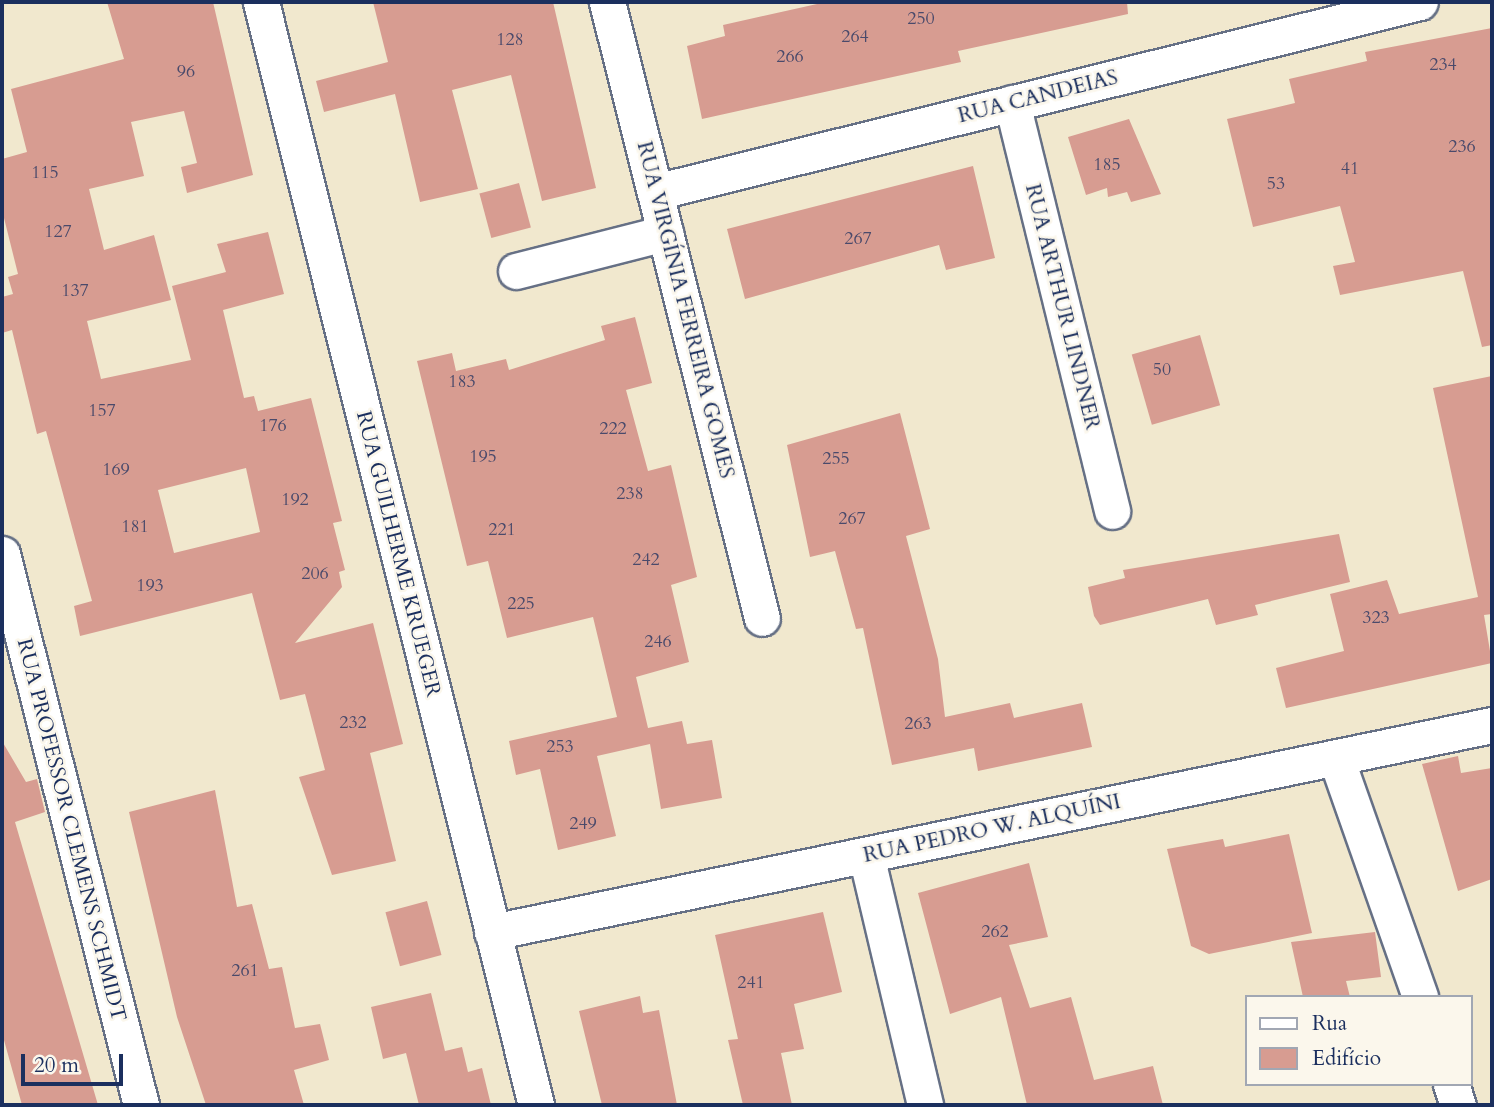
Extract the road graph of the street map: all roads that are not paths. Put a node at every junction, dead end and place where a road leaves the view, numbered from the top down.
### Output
1 (261, 2) edge
2 (607, 2) edge
3 (1420, 2) edge
4 (1012, 103) junction
5 (655, 192) junction
6 (665, 233) junction
7 (516, 271) dead end
8 (1112, 512) dead end
9 (2, 554) edge
10 (762, 618) dead end
11 (1492, 725) edge
12 (1336, 758) junction
13 (866, 855) junction
14 (492, 932) junction
15 (1419, 995) edge
16 (1452, 1086) edge
17 (141, 1105) edge
18 (536, 1105) edge
19 (925, 1105) edge
20 (1458, 1105) edge

1 - 14 street, RUA GUILHERME KRUEGER
2 - 5 street, RUA VIRGÍNIA FERREIRA GOMES
3 - 4 street, RUA CANDEIAS
4 - 5 street, RUA CANDEIAS
4 - 8 street, RUA ARTHUR LINDNER
5 - 6 street, RUA VIRGÍNIA FERREIRA GOMES
6 - 7 street
6 - 10 street, RUA VIRGÍNIA FERREIRA GOMES
9 - 17 street, RUA PROFESSOR CLEMENS SCHMIDT
11 - 12 street, RUA PEDRO W. ALQUÍNI
12 - 13 street, RUA PEDRO W. ALQUÍNI
12 - 15 street
13 - 14 street, RUA PEDRO W. ALQUÍNI
13 - 19 street
14 - 18 street, RUA GUILHERME KRUEGER
16 - 20 street

